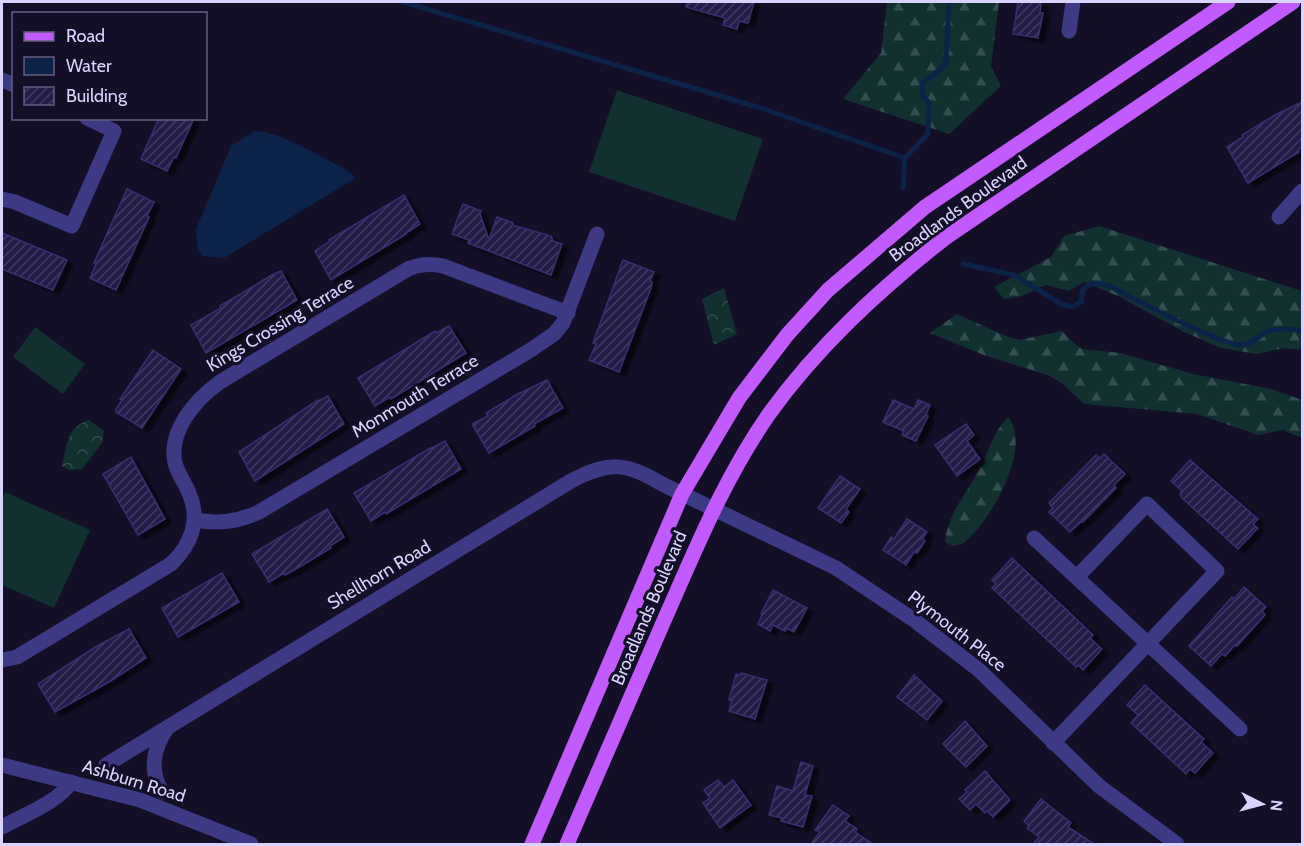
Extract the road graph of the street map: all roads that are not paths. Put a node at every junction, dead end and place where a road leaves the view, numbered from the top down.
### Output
1 (1073, 2) edge
2 (1228, 2) edge
3 (1293, 2) edge
4 (1069, 31) dead end
5 (91, 120) edge
6 (1302, 190) edge
7 (2, 199) edge
8 (1278, 217) dead end
9 (597, 234) dead end
10 (568, 313) junction
11 (682, 494) junction
12 (713, 508) junction
13 (195, 520) junction
14 (1034, 538) dead end
15 (1077, 577) junction
16 (1147, 643) junction
17 (2, 660) edge
18 (169, 726) junction
19 (1240, 729) dead end
20 (1053, 743) junction
21 (2, 765) edge
22 (106, 765) dead end
23 (71, 782) junction
24 (162, 792) dead end
25 (2, 827) edge
26 (251, 844) edge
27 (531, 844) edge
28 (567, 844) edge
29 (1178, 844) edge

1 - 4 street
2 - 11 main road, Broadlands Boulevard
3 - 12 main road, Broadlands Boulevard
5 - 7 street
6 - 8 street
9 - 10 street, Monmouth Terrace
10 - 13 street, Monmouth Terrace
10 - 13 street, Kings Crossing Terrace
11 - 12 street, Plymouth Place
11 - 18 street, Shellhorn Road
11 - 27 main road, Broadlands Boulevard
12 - 20 street, Plymouth Place
12 - 28 main road, Broadlands Boulevard
13 - 17 street
14 - 15 street
15 - 16 street
15 - 16 street
16 - 19 street
16 - 20 street
18 - 22 street, Shellhorn Road
18 - 24 street
20 - 29 street, Plymouth Place
21 - 23 street, Ashburn Road
23 - 25 street
23 - 26 street, Ashburn Road

